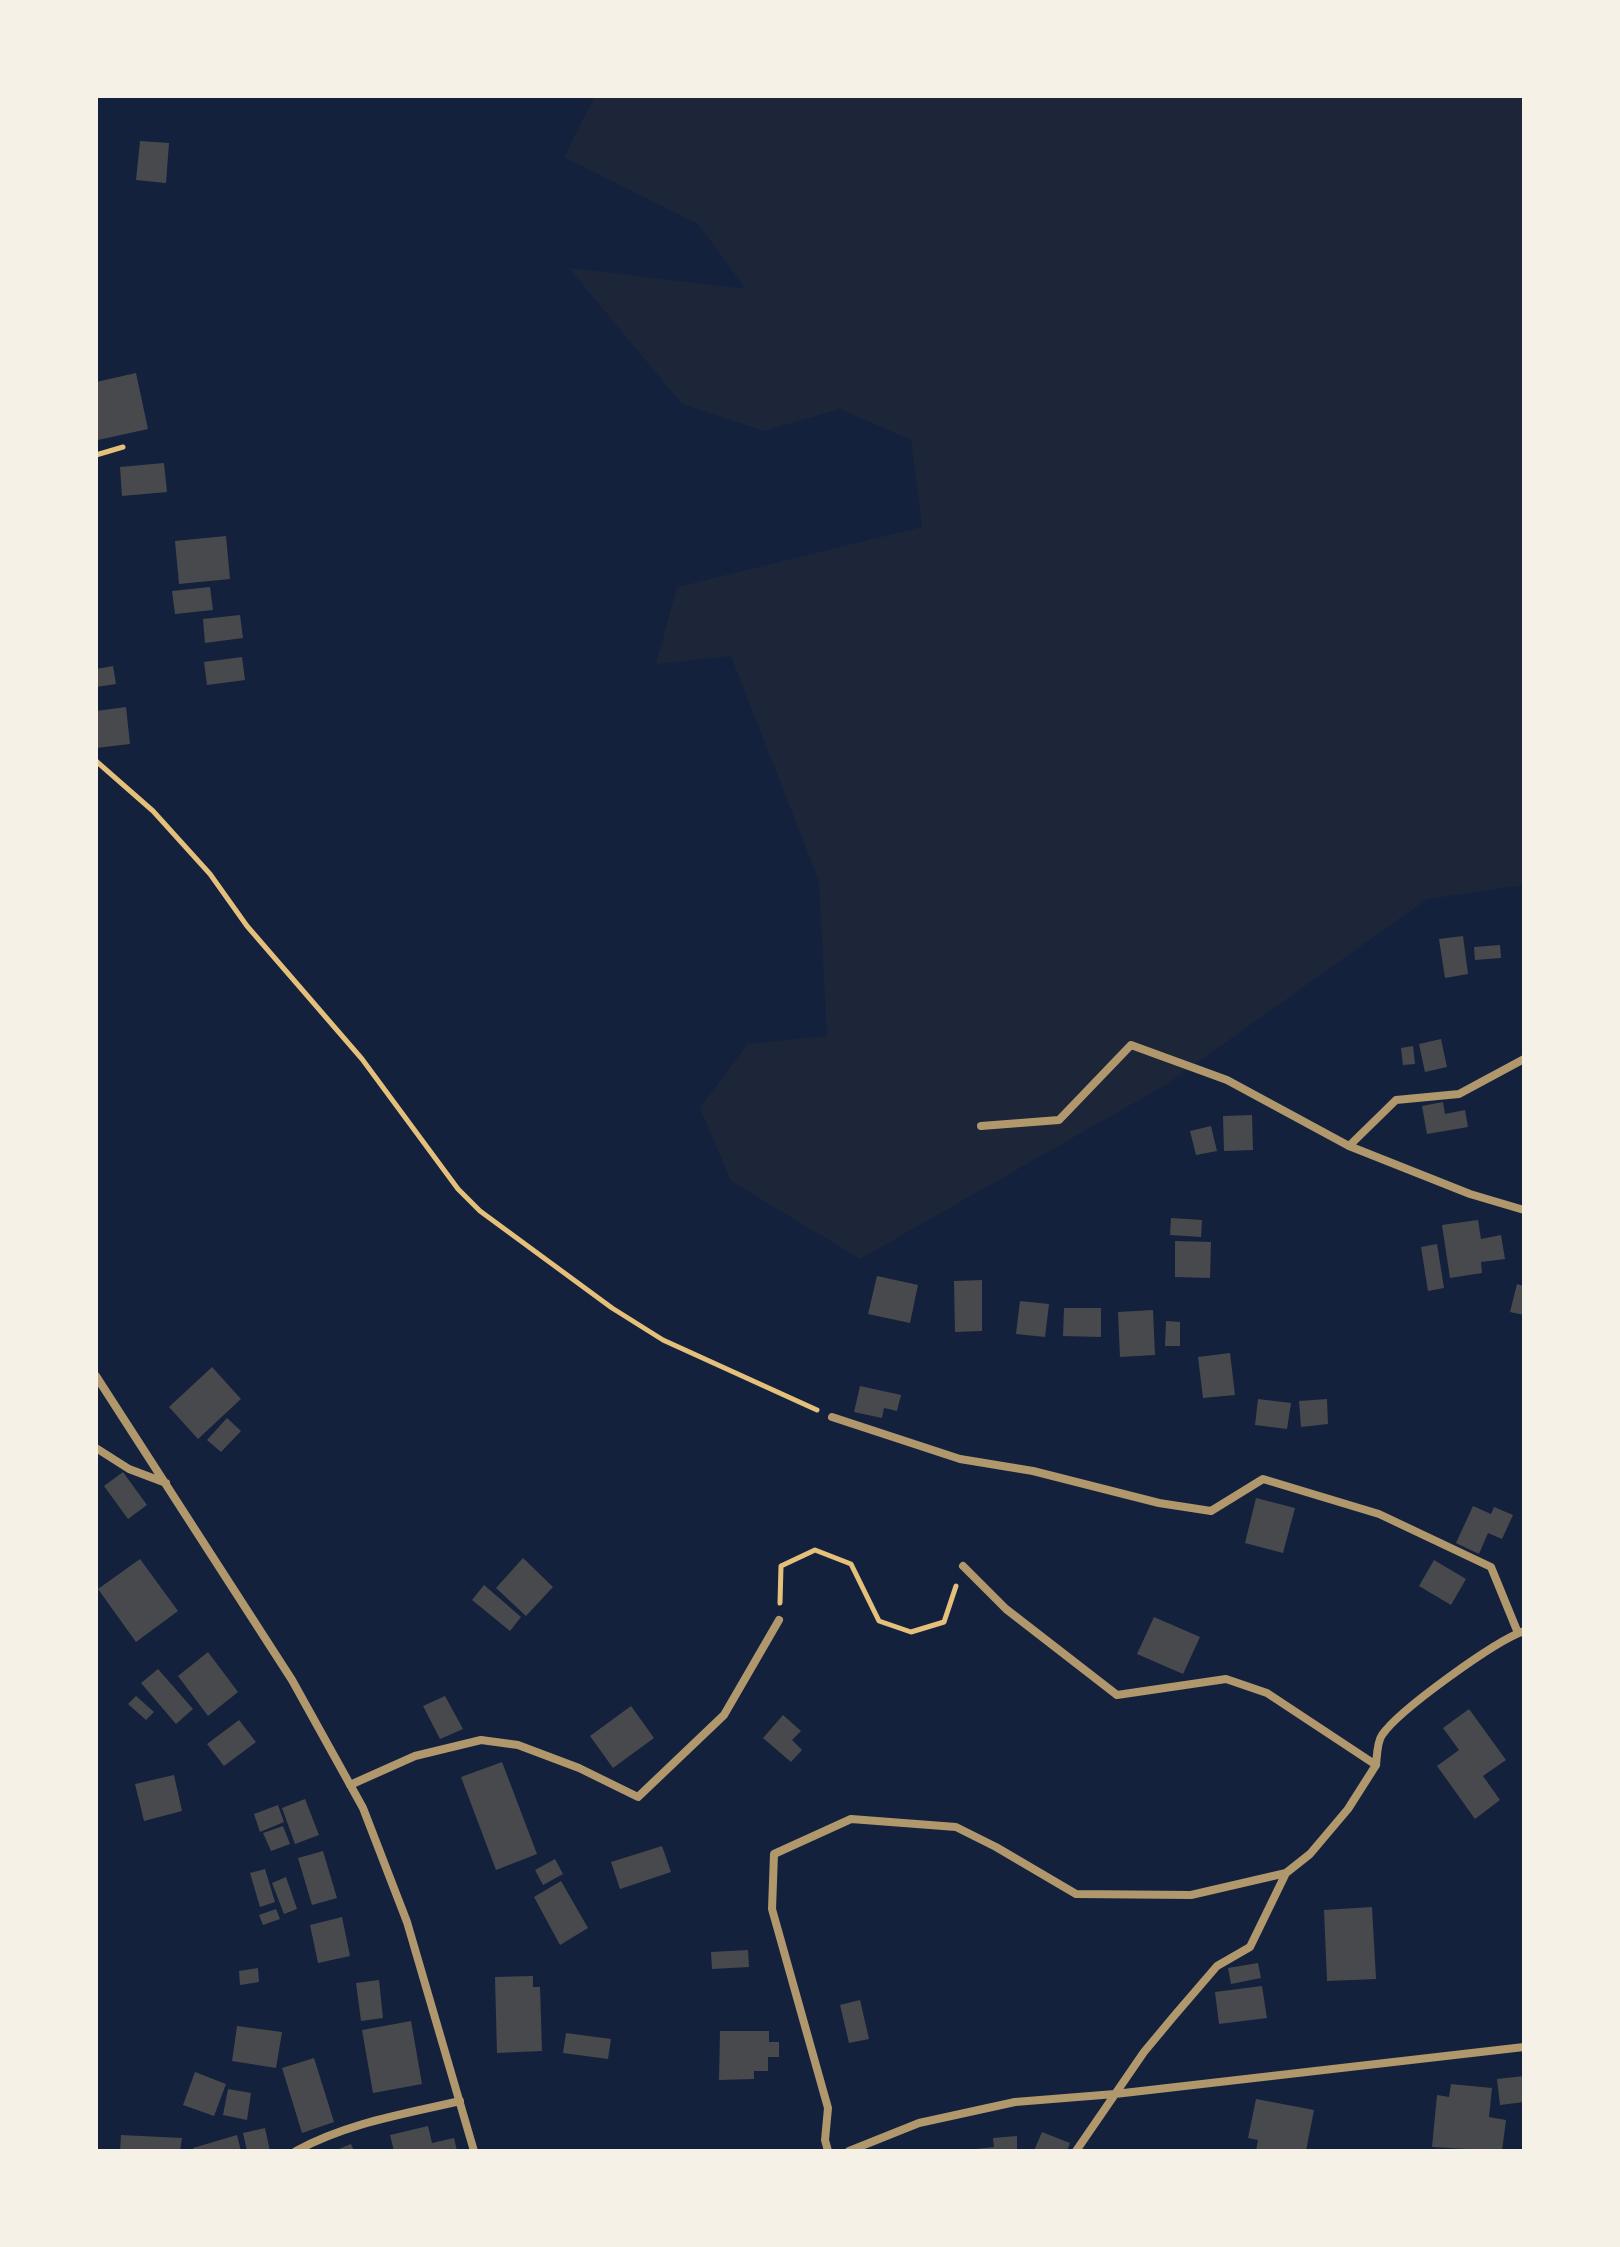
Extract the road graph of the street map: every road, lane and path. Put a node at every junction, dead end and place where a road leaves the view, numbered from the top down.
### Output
1 (123, 447) dead end
2 (96, 455) edge
3 (96, 761) edge
4 (1524, 1059) edge
5 (981, 1126) dead end
6 (1349, 1146) junction
7 (1524, 1210) edge
8 (96, 1376) edge
9 (832, 1417) joint
10 (96, 1448) edge
11 (167, 1483) junction
12 (963, 1566) joint
13 (779, 1620) joint
14 (1521, 1632) edge
15 (1376, 1765) junction
16 (350, 1785) junction
17 (1286, 1873) junction
18 (1524, 2047) edge
19 (1115, 2094) junction
20 (460, 2101) junction
21 (296, 2151) edge
22 (474, 2151) edge
23 (828, 2151) edge
24 (849, 2151) edge
25 (1076, 2151) edge

1 - 2 path
3 - 9 path
4 - 6 street
5 - 6 street
6 - 7 street
8 - 11 street
9 - 14 street
10 - 11 street
11 - 16 street
12 - 13 path
12 - 15 street
13 - 16 street
14 - 15 street
15 - 17 street
16 - 20 street
17 - 19 street
17 - 23 street
18 - 19 street
19 - 24 street
19 - 25 street
20 - 21 street
20 - 22 street

